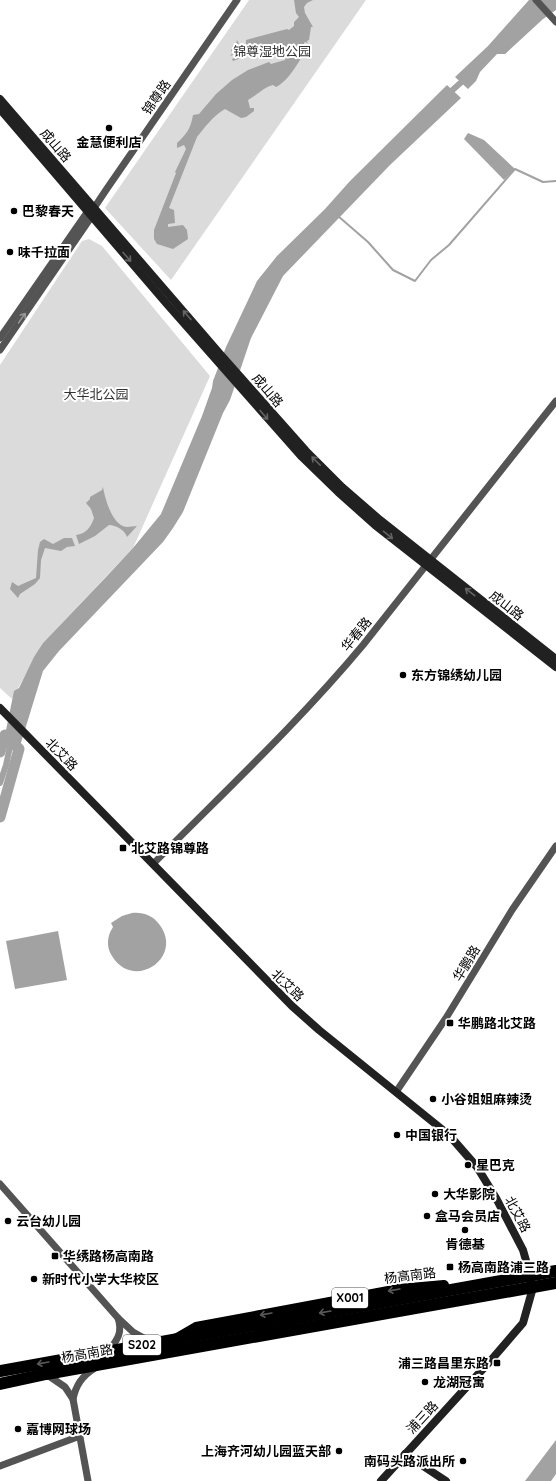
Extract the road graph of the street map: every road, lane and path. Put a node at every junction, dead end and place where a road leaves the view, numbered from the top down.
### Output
1 (237, 0) edge
2 (536, 0) edge
3 (555, 21) edge
4 (0, 98) edge
5 (0, 109) edge
6 (91, 212) junction
7 (0, 338) edge
8 (0, 350) edge
9 (556, 401) edge
10 (428, 563) junction
11 (556, 659) edge
12 (556, 667) edge
13 (0, 708) edge
14 (556, 846) edge
15 (153, 864) junction
16 (396, 1092) junction
17 (0, 1184) edge
18 (556, 1266) edge
19 (529, 1271) junction
20 (556, 1271) edge
21 (556, 1283) edge
22 (556, 1286) edge
23 (532, 1291) junction
24 (118, 1318) junction
25 (296, 1323) junction
26 (152, 1343) junction
27 (177, 1345) junction
28 (109, 1351) junction
29 (99, 1365) junction
30 (0, 1371) edge
31 (46, 1374) junction
32 (0, 1384) edge
33 (73, 1399) junction
34 (80, 1436) junction
35 (405, 1454) junction
36 (0, 1466) edge
37 (88, 1481) edge
38 (380, 1481) edge
39 (446, 1481) edge

1 - 6 street, 锦尊路
2 - 3 street
4 - 6 street, 成山路
5 - 6 street, 成山路
6 - 7 street, 锦尊路
8 -> 6 street, 锦尊路
6 - 10 street, 成山路
9 - 10 street, 华春路
11 -> 10 street, 成山路
10 - 12 street, 成山路
10 - 15 street, 华春路
13 - 15 street, 北艾路
14 - 16 street, 华鹏路
15 - 16 street, 北艾路
16 - 19 street, 北艾路
17 - 24 street
18 - 19 main road, 杨高南路 / X001
19 - 23 street, 北艾路
19 -> 27 main road, 杨高南路 / X001
20 -> 25 highway, 杨高南路 / X001
21 - 25 highway, 杨高南路 / X001
22 - 23 main road, 杨高南路 / X001
23 - 27 main road, 杨高南路 / X001
23 - 35 street, 浦三路
24 - 26 street
24 - 28 street
25 - 27 highway, 杨高南路 / X001
26 - 27 highway, 杨高南路 / S202
26 - 28 highway, 杨高南路 / S202
27 - 29 highway, 杨高南路 / X001
28 -> 30 highway, 杨高南路
29 - 31 highway, 杨高南路 / X001
29 - 33 street
31 - 32 highway, 杨高南路 / X001
31 - 33 street
33 - 34 street
34 - 36 street
34 - 37 street
35 - 38 street, 浦三路
35 - 39 street

